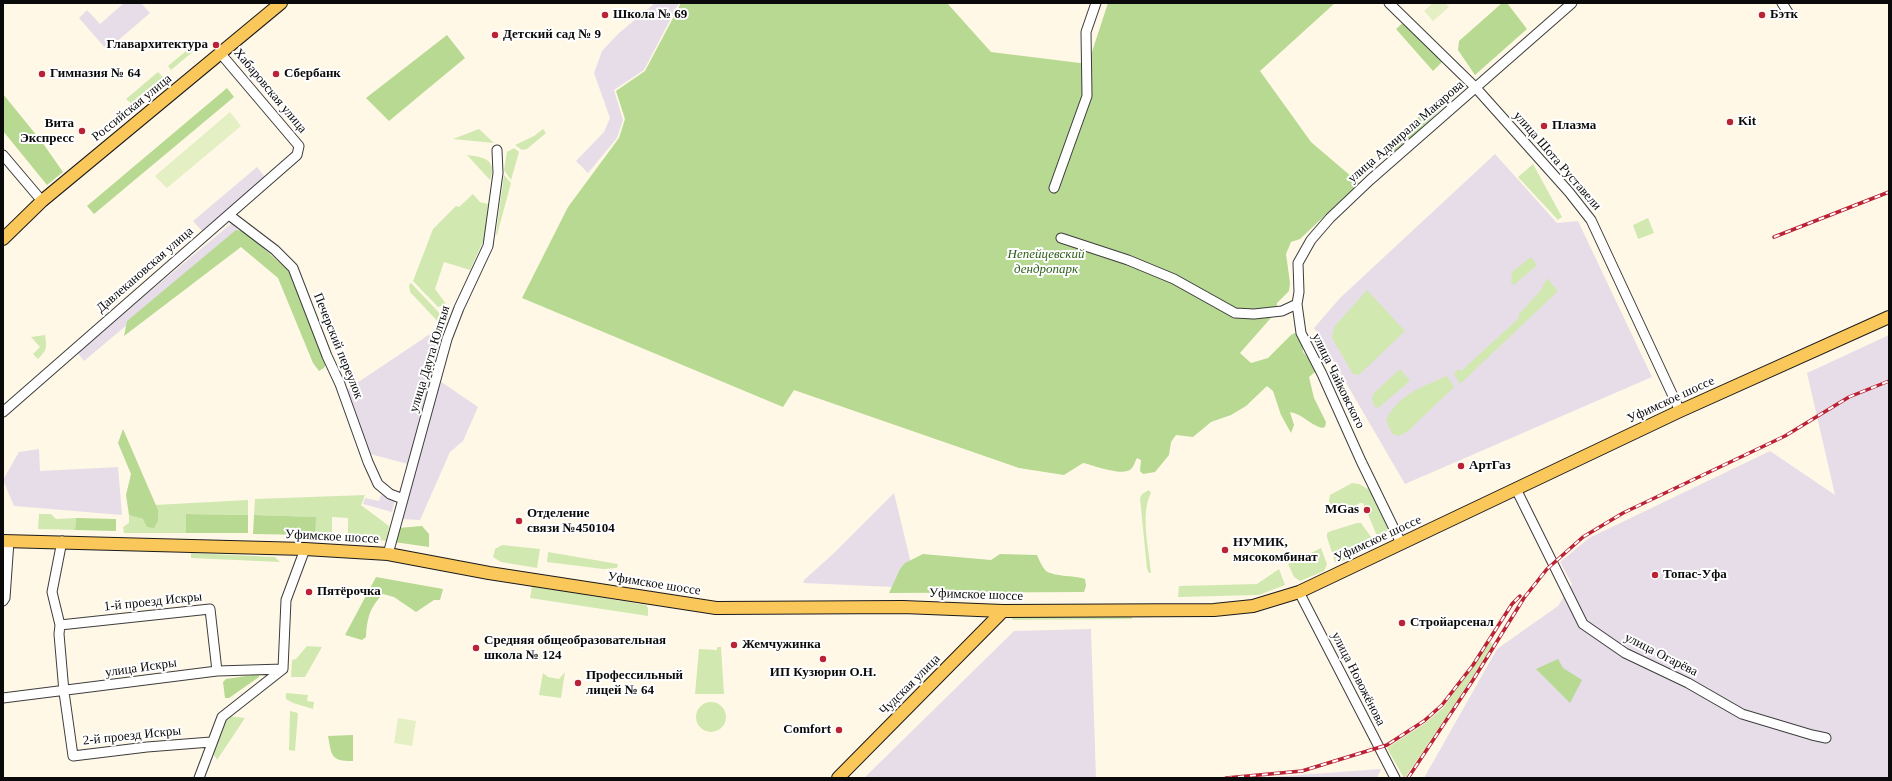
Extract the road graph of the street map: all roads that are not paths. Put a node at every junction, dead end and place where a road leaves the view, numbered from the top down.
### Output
1 (281, 3) edge
2 (1096, 3) edge
3 (1389, 3) edge
4 (1572, 3) edge
5 (1782, 3) edge
6 (1789, 14) dead end
7 (221, 54) junction
8 (1476, 88) junction
9 (299, 146) joint
10 (497, 150) dead end
11 (3, 155) edge
12 (1054, 188) dead end
13 (42, 202) junction
14 (229, 215) junction
15 (1061, 238) dead end
16 (3, 239) edge
17 (1297, 304) junction
18 (1889, 317) edge
19 (1680, 411) junction
20 (3, 412) edge
21 (1516, 489) junction
22 (403, 499) junction
23 (6, 541) edge
24 (62, 541) junction
25 (1402, 543) junction
26 (305, 549) junction
27 (388, 554) junction
28 (1299, 592) junction
29 (3, 600) edge
30 (1003, 611) junction
31 (60, 625) junction
32 (283, 670) junction
33 (217, 671) junction
34 (64, 692) junction
35 (3, 698) edge
36 (1826, 738) dead end
37 (211, 742) junction
38 (199, 778) edge
39 (838, 778) edge
40 (1395, 778) edge

1 - 7 main road, Российская улица
2 - 12 street
3 - 8 street, улица Шота Руставели
4 - 8 street, улица Адмирала Макарова
5 - 6 street
7 - 9 street, Хабаровская улица
7 - 13 main road, Российская улица
8 - 17 street, улица Адмирала Макарова
8 - 19 street, улица Шота Руставели
9 - 14 street, Давлекановская улица
10 - 22 street, улица Даута Юлтыя
11 - 13 street
13 - 16 main road, Российская улица
14 - 20 street, Давлекановская улица
14 - 22 street, Печерский переулок
15 - 17 street
17 - 25 street, улица Чайковского
18 - 19 main road, Уфимское шоссе
19 - 21 main road, Уфимское шоссе
21 - 25 main road, Уфимское шоссе
21 - 36 street, улица Огарёва
22 - 27 street, улица Даута Юлтыя
23 - 24 main road, Уфимское шоссе
23 - 29 street
24 - 26 main road, Уфимское шоссе
24 - 31 street
25 - 28 main road, Уфимское шоссе
26 - 27 main road, Уфимское шоссе
26 - 32 street
27 - 30 main road, Уфимское шоссе
28 - 30 main road, Уфимское шоссе
28 - 40 street, улица Новожёнова
30 - 39 main road, Чудская улица
31 - 33 street, 1-й проезд Искры
31 - 34 street
32 - 33 street, улица Искры
32 - 37 street
33 - 34 street, улица Искры
34 - 35 street, улица Искры
34 - 37 street, 2-й проезд Искры
37 - 38 street

